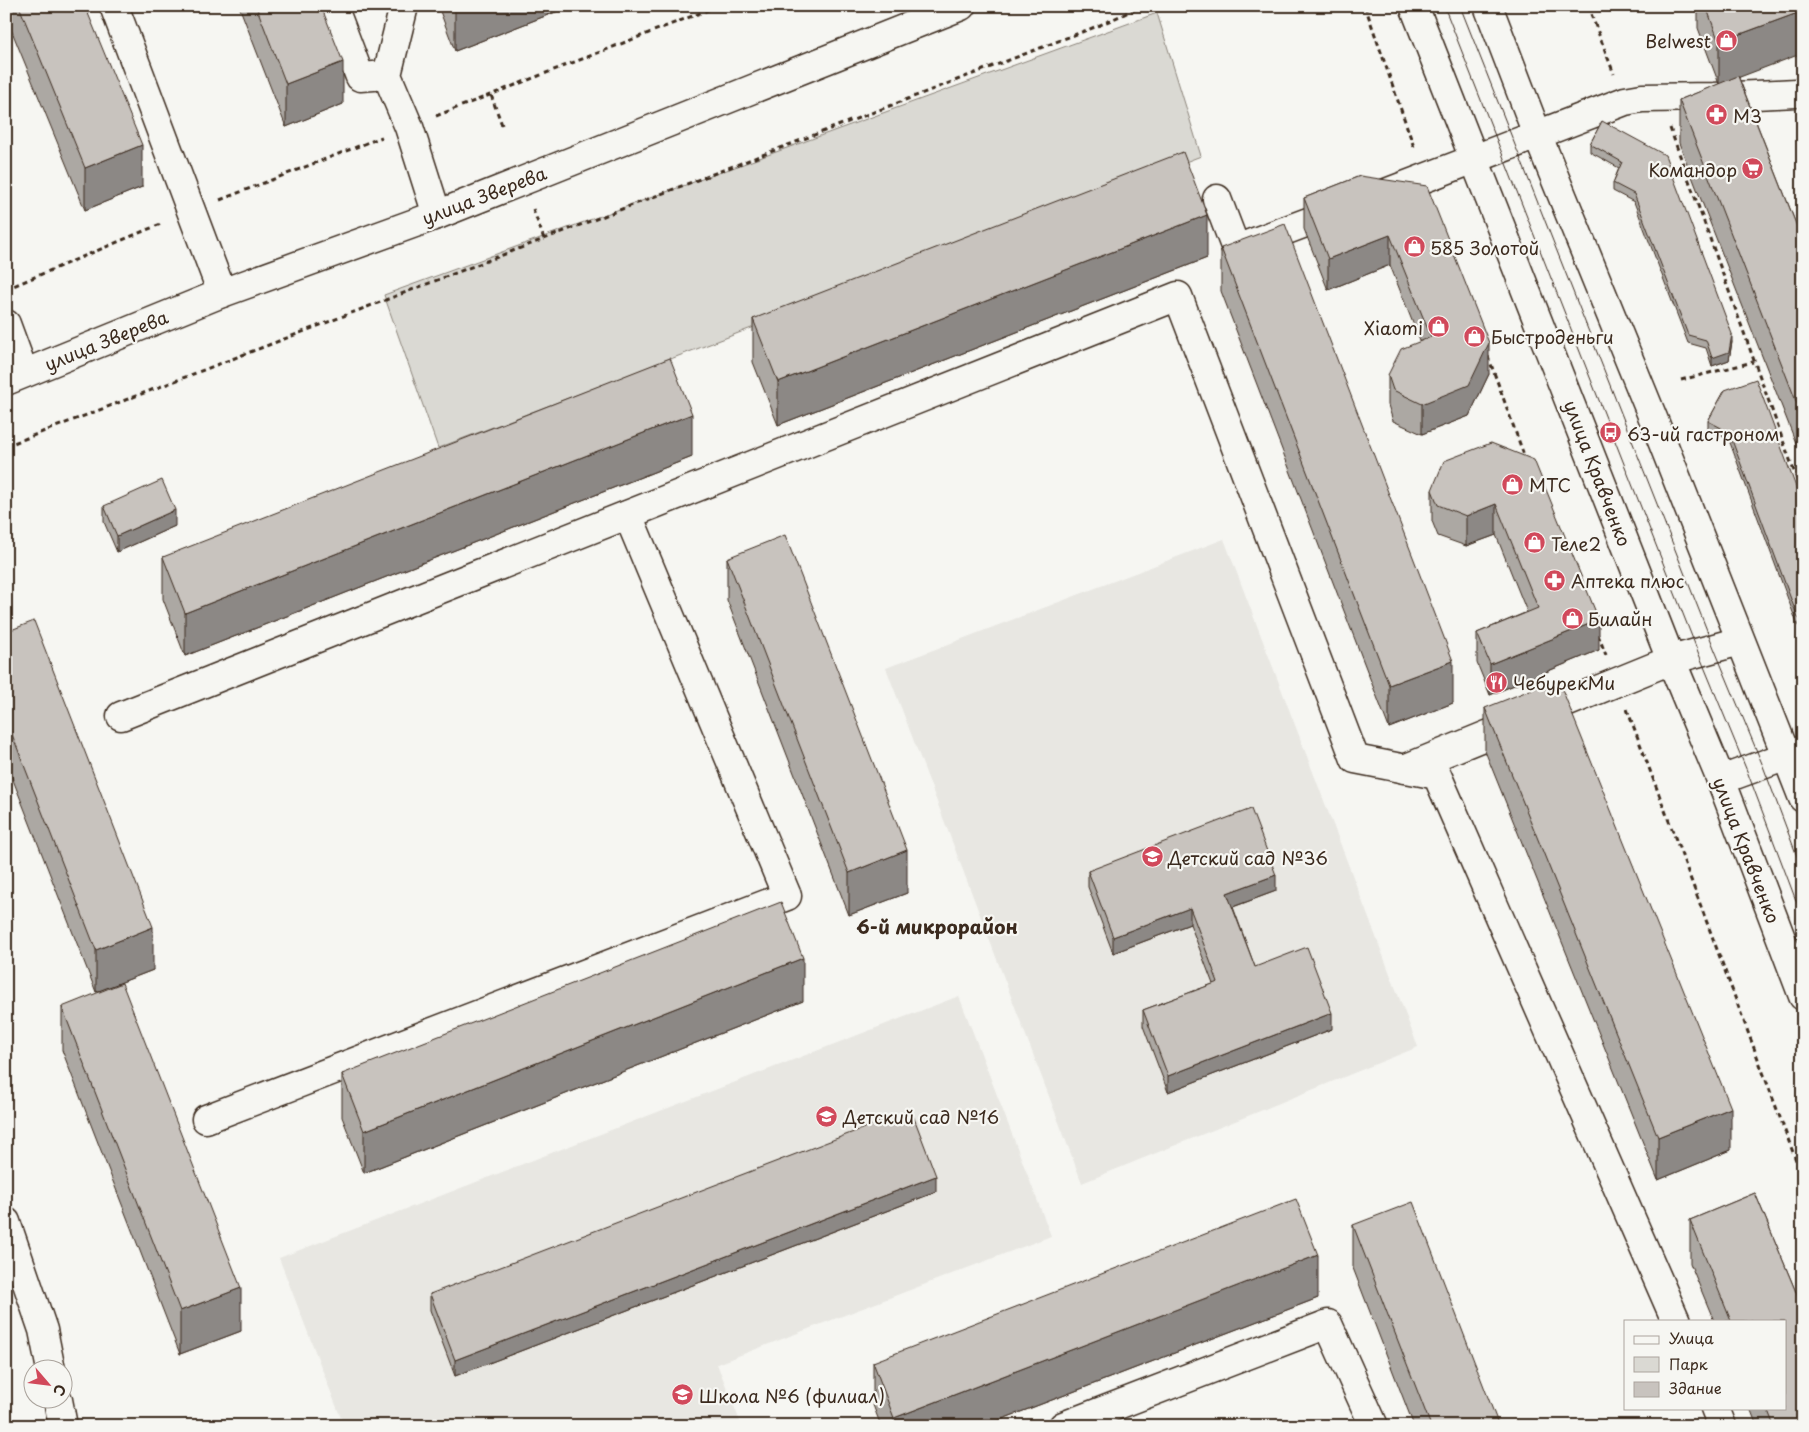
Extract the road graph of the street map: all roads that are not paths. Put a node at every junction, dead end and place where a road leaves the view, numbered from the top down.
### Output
1 (114, 6) edge
2 (333, 6) edge
3 (404, 6) edge
4 (961, 6) edge
5 (1414, 6) edge
6 (1488, 6) edge
7 (387, 75) junction
8 (1800, 99) edge
9 (1537, 134) junction
10 (1475, 160) junction
11 (1217, 199) dead end
12 (437, 215) junction
13 (222, 293) junction
14 (6, 324) edge
15 (15, 377) edge
16 (628, 515) junction
17 (1740, 641) junction
18 (1671, 660) junction
19 (121, 716) dead end
20 (1795, 754) edge
21 (1404, 769) junction
22 (1721, 780) junction
23 (1803, 798) edge
24 (1800, 983) edge
25 (206, 1119) dead end
26 (6, 1222) edge
27 (1676, 1320) edge
28 (49, 1360) edge
29 (60, 1410) edge
30 (1716, 1410) edge
31 (63, 1426) edge
32 (1063, 1426) edge
33 (1374, 1426) edge
34 (1722, 1426) edge

1 - 13 main road
2 - 7 main road
3 - 7 main road
4 - 12 main road, улица Зверева
5 - 10 main road, улица Кравченко
6 - 9 main road
7 - 12 main road
8 - 9 main road
9 - 10 main road
9 - 17 main road
10 - 11 main road
10 - 18 main road, улица Кравченко
12 - 13 main road, улица Зверева
13 - 15 main road, улица Зверева
14 - 15 main road
16 - 19 main road
16 - 21 main road
16 - 25 main road
17 - 18 main road
17 - 20 main road
18 - 21 main road
18 - 22 main road, улица Кравченко
20 - 22 main road
20 - 23 main road
21 - 27 main road
22 - 24 main road, улица Кравченко
26 - 28 main road
29 - 31 main road
30 - 34 main road
32 - 33 main road

